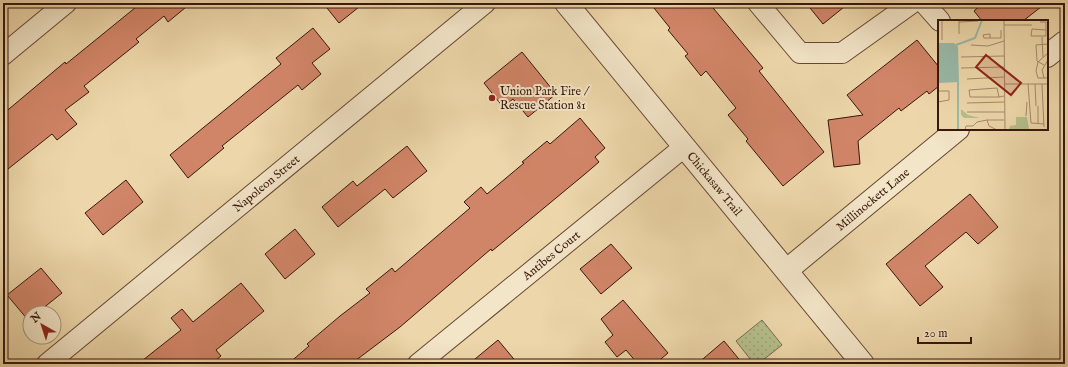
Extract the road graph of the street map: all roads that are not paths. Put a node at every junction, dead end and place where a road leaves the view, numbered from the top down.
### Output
1 (66, 3) edge
2 (485, 3) edge
3 (566, 3) edge
4 (758, 3) edge
5 (912, 3) edge
6 (924, 3) edge
7 (939, 20) edge
8 (1065, 42) edge
9 (3, 55) edge
10 (1048, 55) edge
11 (957, 130) edge
12 (684, 147) junction
13 (787, 270) junction
14 (47, 364) edge
15 (418, 364) edge
16 (863, 364) edge

1 - 9 street
2 - 14 street, Napoleon Street
3 - 12 street, Chickasaw Trail
4 - 5 street
6 - 7 street
8 - 10 street
11 - 13 street, Millinockett Lane
12 - 13 street, Chickasaw Trail
12 - 15 street, Antibes Court
13 - 16 street, Chickasaw Trail

